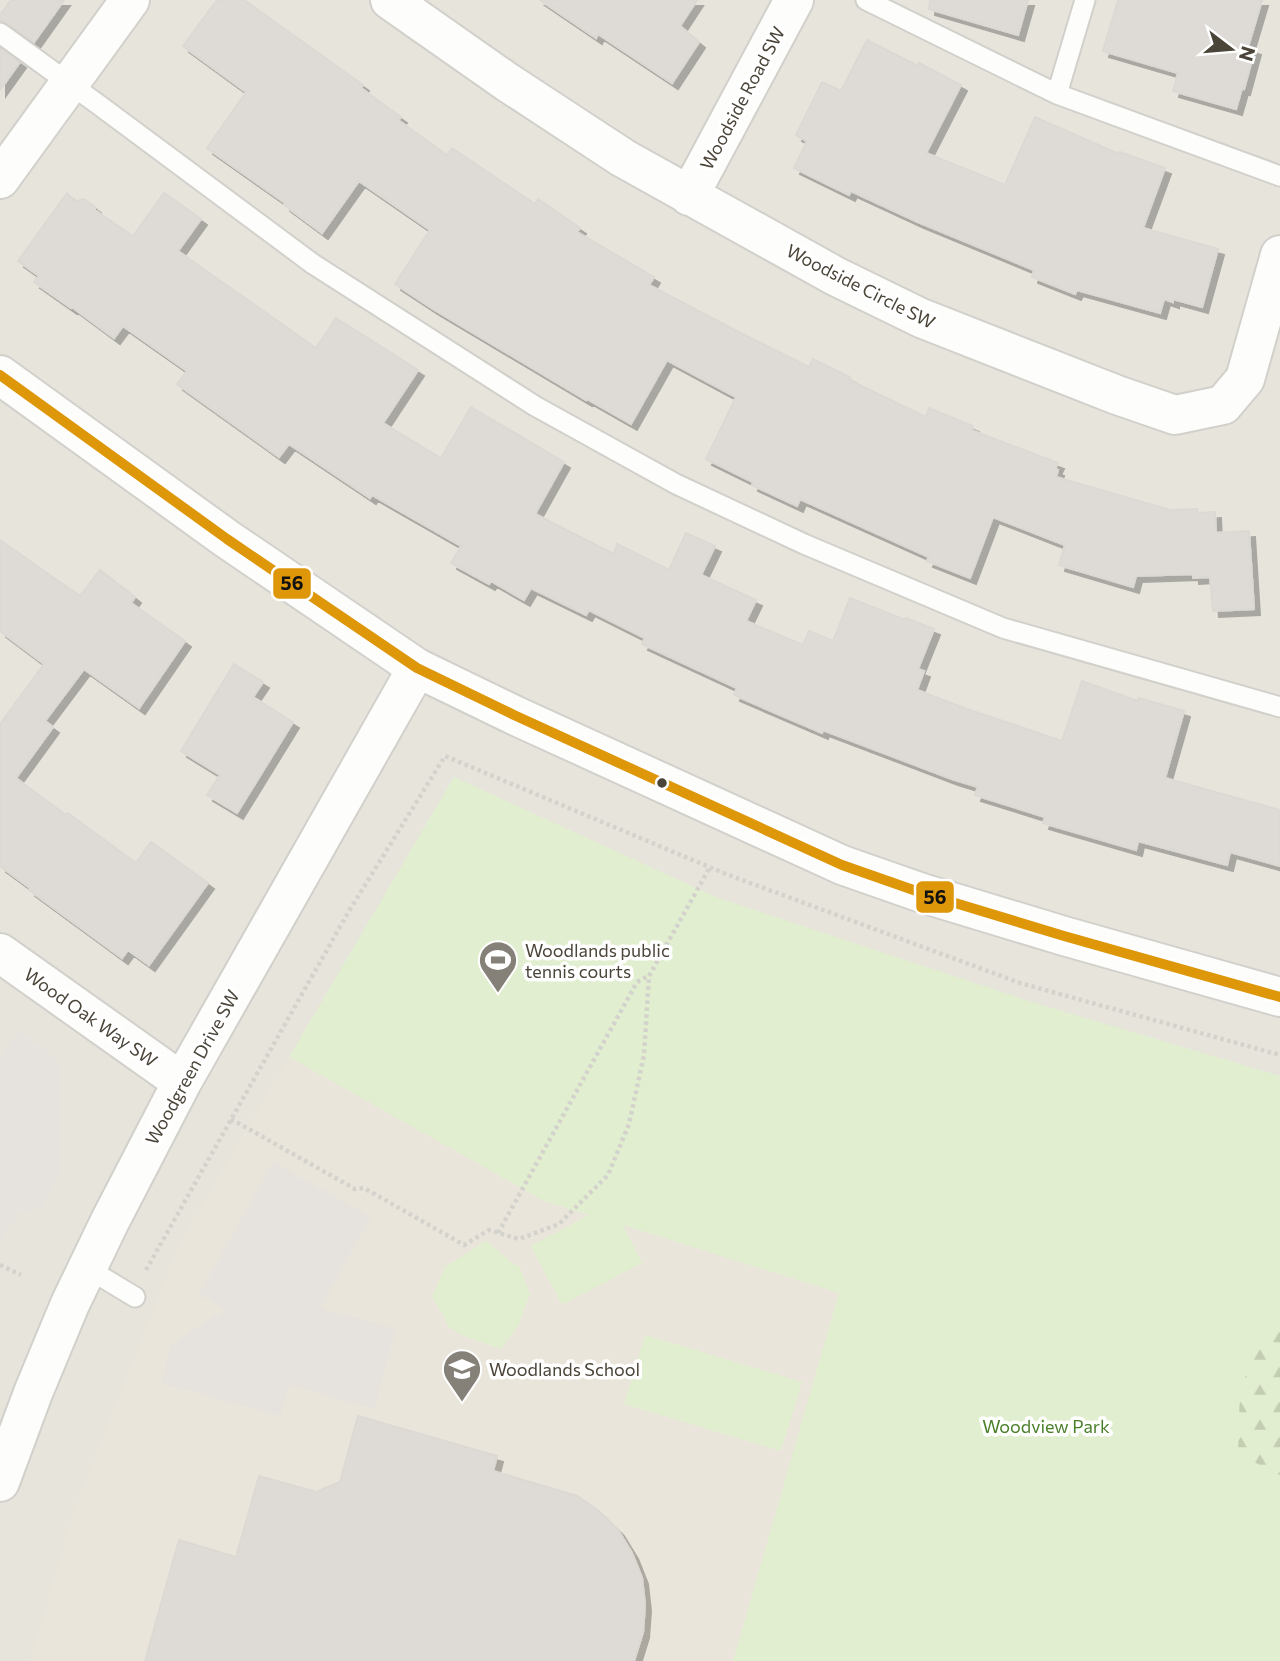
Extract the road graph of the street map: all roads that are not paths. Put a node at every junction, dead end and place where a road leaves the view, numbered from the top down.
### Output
1 (130, 0) edge
2 (390, 0) edge
3 (794, 0) edge
4 (866, 0) edge
5 (1085, 0) edge
6 (0, 33) edge
7 (70, 83) junction
8 (1057, 94) junction
9 (1280, 176) edge
10 (0, 179) edge
11 (689, 196) junction
12 (1280, 255) edge
13 (0, 375) edge
14 (417, 668) junction
15 (1280, 707) edge
16 (0, 953) edge
17 (1280, 997) edge
18 (182, 1082) junction
19 (87, 1268) junction
20 (135, 1297) dead end
21 (0, 1482) edge

1 - 7 street
2 - 11 street, Woodside Circle SW
3 - 11 street, Woodside Road SW
4 - 8 lane
5 - 8 lane
6 - 7 lane
7 - 10 street
7 - 15 lane
8 - 9 lane
11 - 12 street, Woodside Circle SW
13 - 14 street
14 - 17 street
14 - 18 street, Woodgreen Drive SW
16 - 18 street, Wood Oak Way SW
18 - 19 street, Woodgreen Drive SW
19 - 20 lane
19 - 21 street, Woodgreen Drive SW

